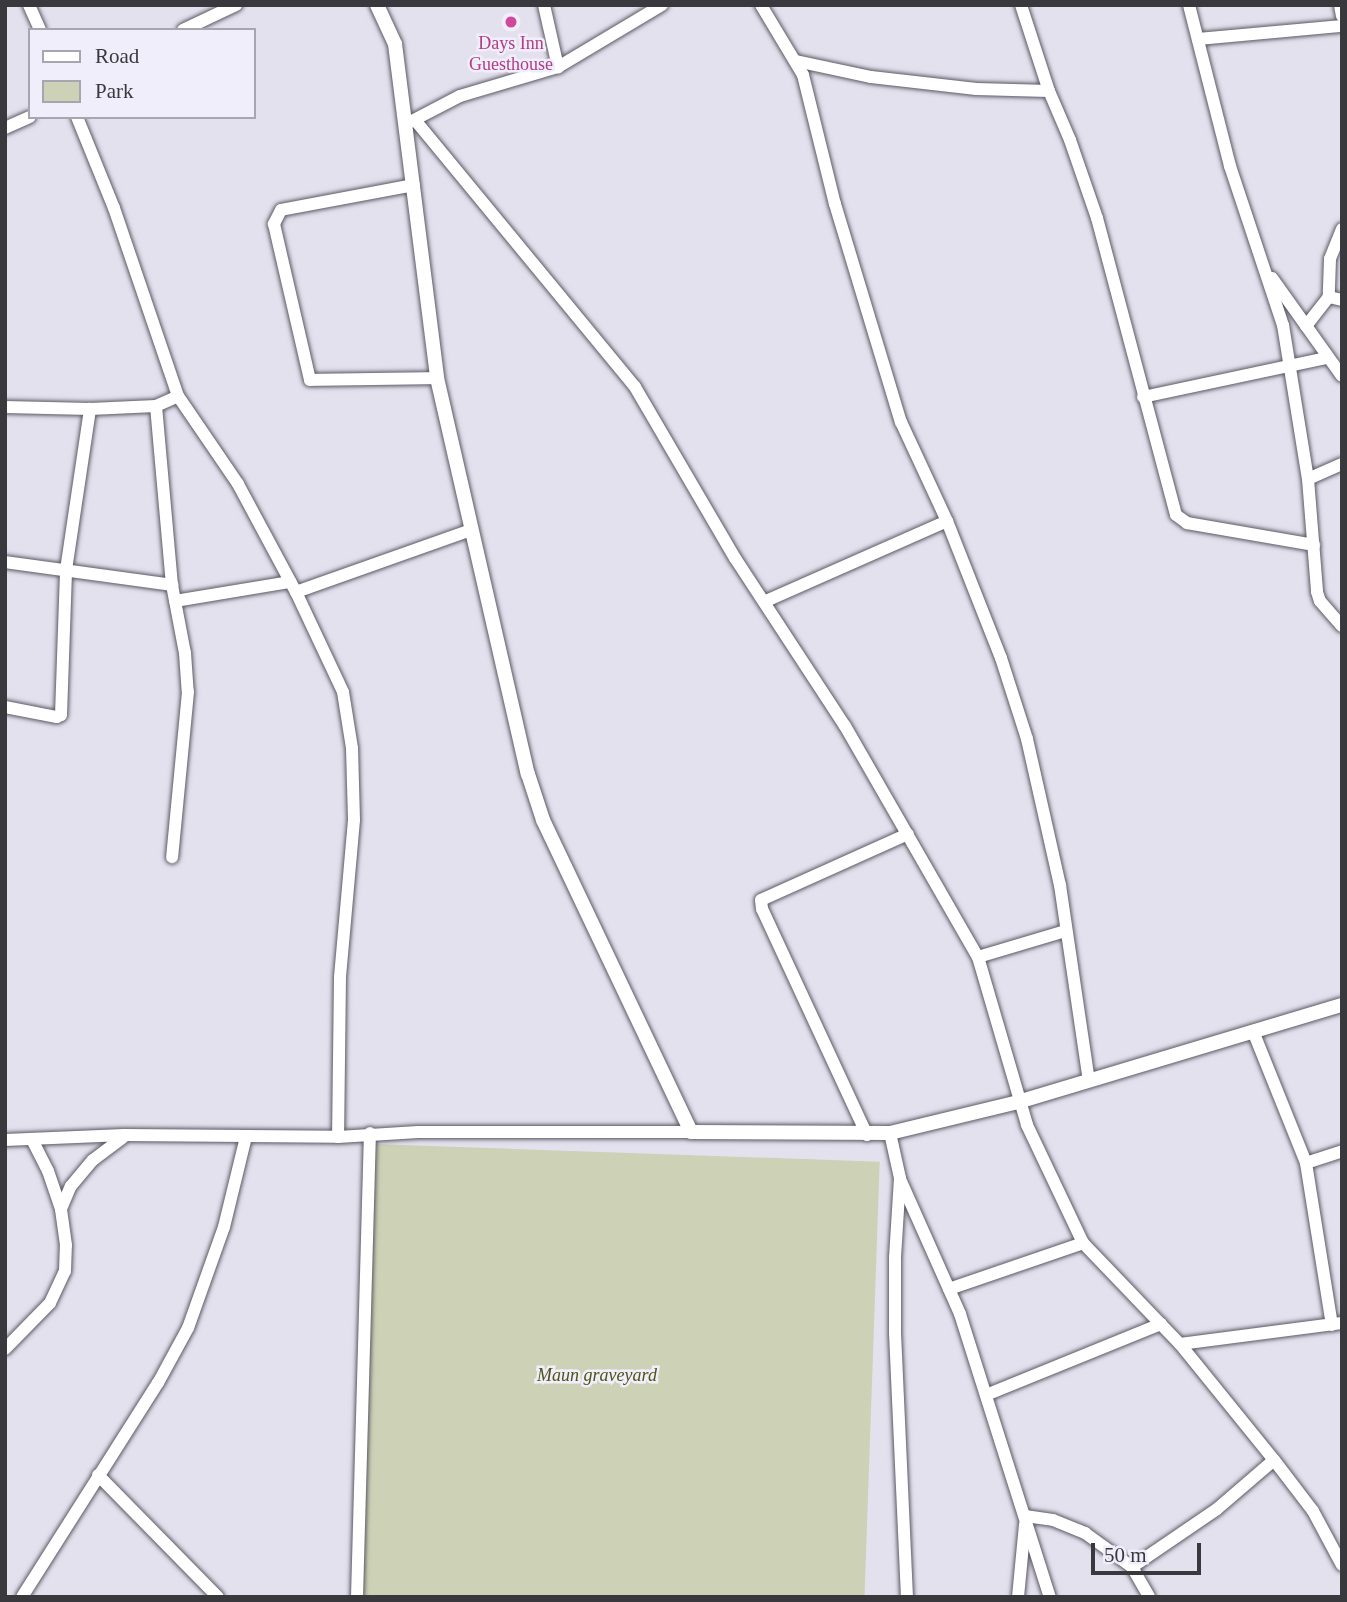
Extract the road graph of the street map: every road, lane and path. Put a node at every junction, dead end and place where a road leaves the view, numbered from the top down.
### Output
1 (29, 5) edge
2 (236, 5) edge
3 (377, 5) edge
4 (544, 5) edge
5 (662, 5) edge
6 (761, 5) edge
7 (1021, 5) edge
8 (1189, 5) edge
9 (1340, 5) edge
10 (1342, 16) edge
11 (1342, 26) edge
12 (39, 28) edge
13 (187, 28) edge
14 (1198, 39) junction
15 (796, 61) junction
16 (558, 67) junction
17 (1049, 91) junction
18 (28, 118) edge
19 (78, 119) edge
20 (411, 122) junction
21 (5, 128) edge
22 (414, 185) junction
23 (1342, 229) edge
24 (1262, 263) junction
25 (1335, 299) edge
26 (1306, 326) junction
27 (1327, 358) junction
28 (1291, 367) junction
29 (1342, 376) edge
30 (437, 378) junction
31 (178, 396) junction
32 (1143, 397) junction
33 (156, 406) junction
34 (5, 407) edge
35 (90, 409) junction
36 (1342, 464) edge
37 (1308, 479) junction
38 (947, 521) junction
39 (471, 530) junction
40 (1314, 545) junction
41 (5, 562) edge
42 (66, 570) junction
43 (172, 585) junction
44 (293, 587) junction
45 (175, 601) junction
46 (766, 601) junction
47 (1342, 626) edge
48 (5, 707) edge
49 (908, 834) junction
50 (172, 857) dead end
51 (1066, 931) junction
52 (978, 957) junction
53 (1342, 1005) edge
54 (1253, 1031) junction
55 (1089, 1081) junction
56 (1018, 1102) junction
57 (691, 1132) junction
58 (370, 1133) junction
59 (890, 1133) junction
60 (124, 1135) junction
61 (867, 1135) junction
62 (338, 1136) junction
63 (246, 1137) junction
64 (5, 1140) edge
65 (32, 1140) junction
66 (1342, 1151) edge
67 (1306, 1163) junction
68 (900, 1178) junction
69 (61, 1209) junction
70 (1083, 1243) junction
71 (949, 1289) junction
72 (1337, 1324) edge
73 (1161, 1325) junction
74 (1180, 1345) junction
75 (5, 1349) edge
76 (986, 1395) junction
77 (1274, 1460) junction
78 (98, 1475) junction
79 (1025, 1516) junction
80 (1336, 1542) edge
81 (1342, 1566) edge
82 (1132, 1567) junction
83 (22, 1597) edge
84 (218, 1597) edge
85 (357, 1597) edge
86 (907, 1597) edge
87 (1018, 1597) edge
88 (1050, 1597) edge
89 (1149, 1597) edge

1 - 12 street
2 - 13 street
3 - 20 street
4 - 16 street
5 - 16 street
6 - 15 street
7 - 17 street
8 - 14 street
9 - 10 street
11 - 14 street
14 - 24 street
15 - 17 street
15 - 38 street
16 - 20 street
17 - 32 street
18 - 21 street
19 - 31 street
20 - 22 street
20 - 46 street
22 - 30 street
22 - 30 street
23 - 25 street
24 - 26 street
24 - 28 street
25 - 26 street
26 - 27 street
27 - 28 street
27 - 29 street
28 - 32 street
28 - 37 street
30 - 39 street
31 - 33 street
31 - 44 street
32 - 40 street
33 - 35 street
33 - 43 street
34 - 35 street
35 - 42 street
36 - 37 street
37 - 40 street
38 - 46 street
38 - 51 street
39 - 44 street
39 - 57 street
40 - 47 street
41 - 42 street
42 - 43 street
42 - 48 street
43 - 45 street
44 - 45 street
44 - 62 street
45 - 50 street
46 - 49 street
49 - 52 street
49 - 61 street
51 - 52 street
51 - 55 street
52 - 56 street
53 - 54 street
54 - 55 street
54 - 67 street
55 - 56 street
56 - 59 street
56 - 70 street
57 - 58 street
57 - 61 street
58 - 62 street
58 - 85 street
59 - 61 street
59 - 68 street
60 - 63 street
60 - 65 street
60 - 69 street
62 - 63 street
63 - 78 street
64 - 65 street
65 - 69 street
66 - 67 street
67 - 72 street
68 - 71 street
68 - 86 street
69 - 75 street
70 - 71 street
70 - 73 street
71 - 76 street
72 - 74 street
73 - 74 street
73 - 76 street
74 - 77 street
76 - 79 street
77 - 80 street
77 - 82 street
78 - 83 street
78 - 84 street
79 - 82 street
79 - 87 street
79 - 88 street
80 - 81 street
82 - 89 street

